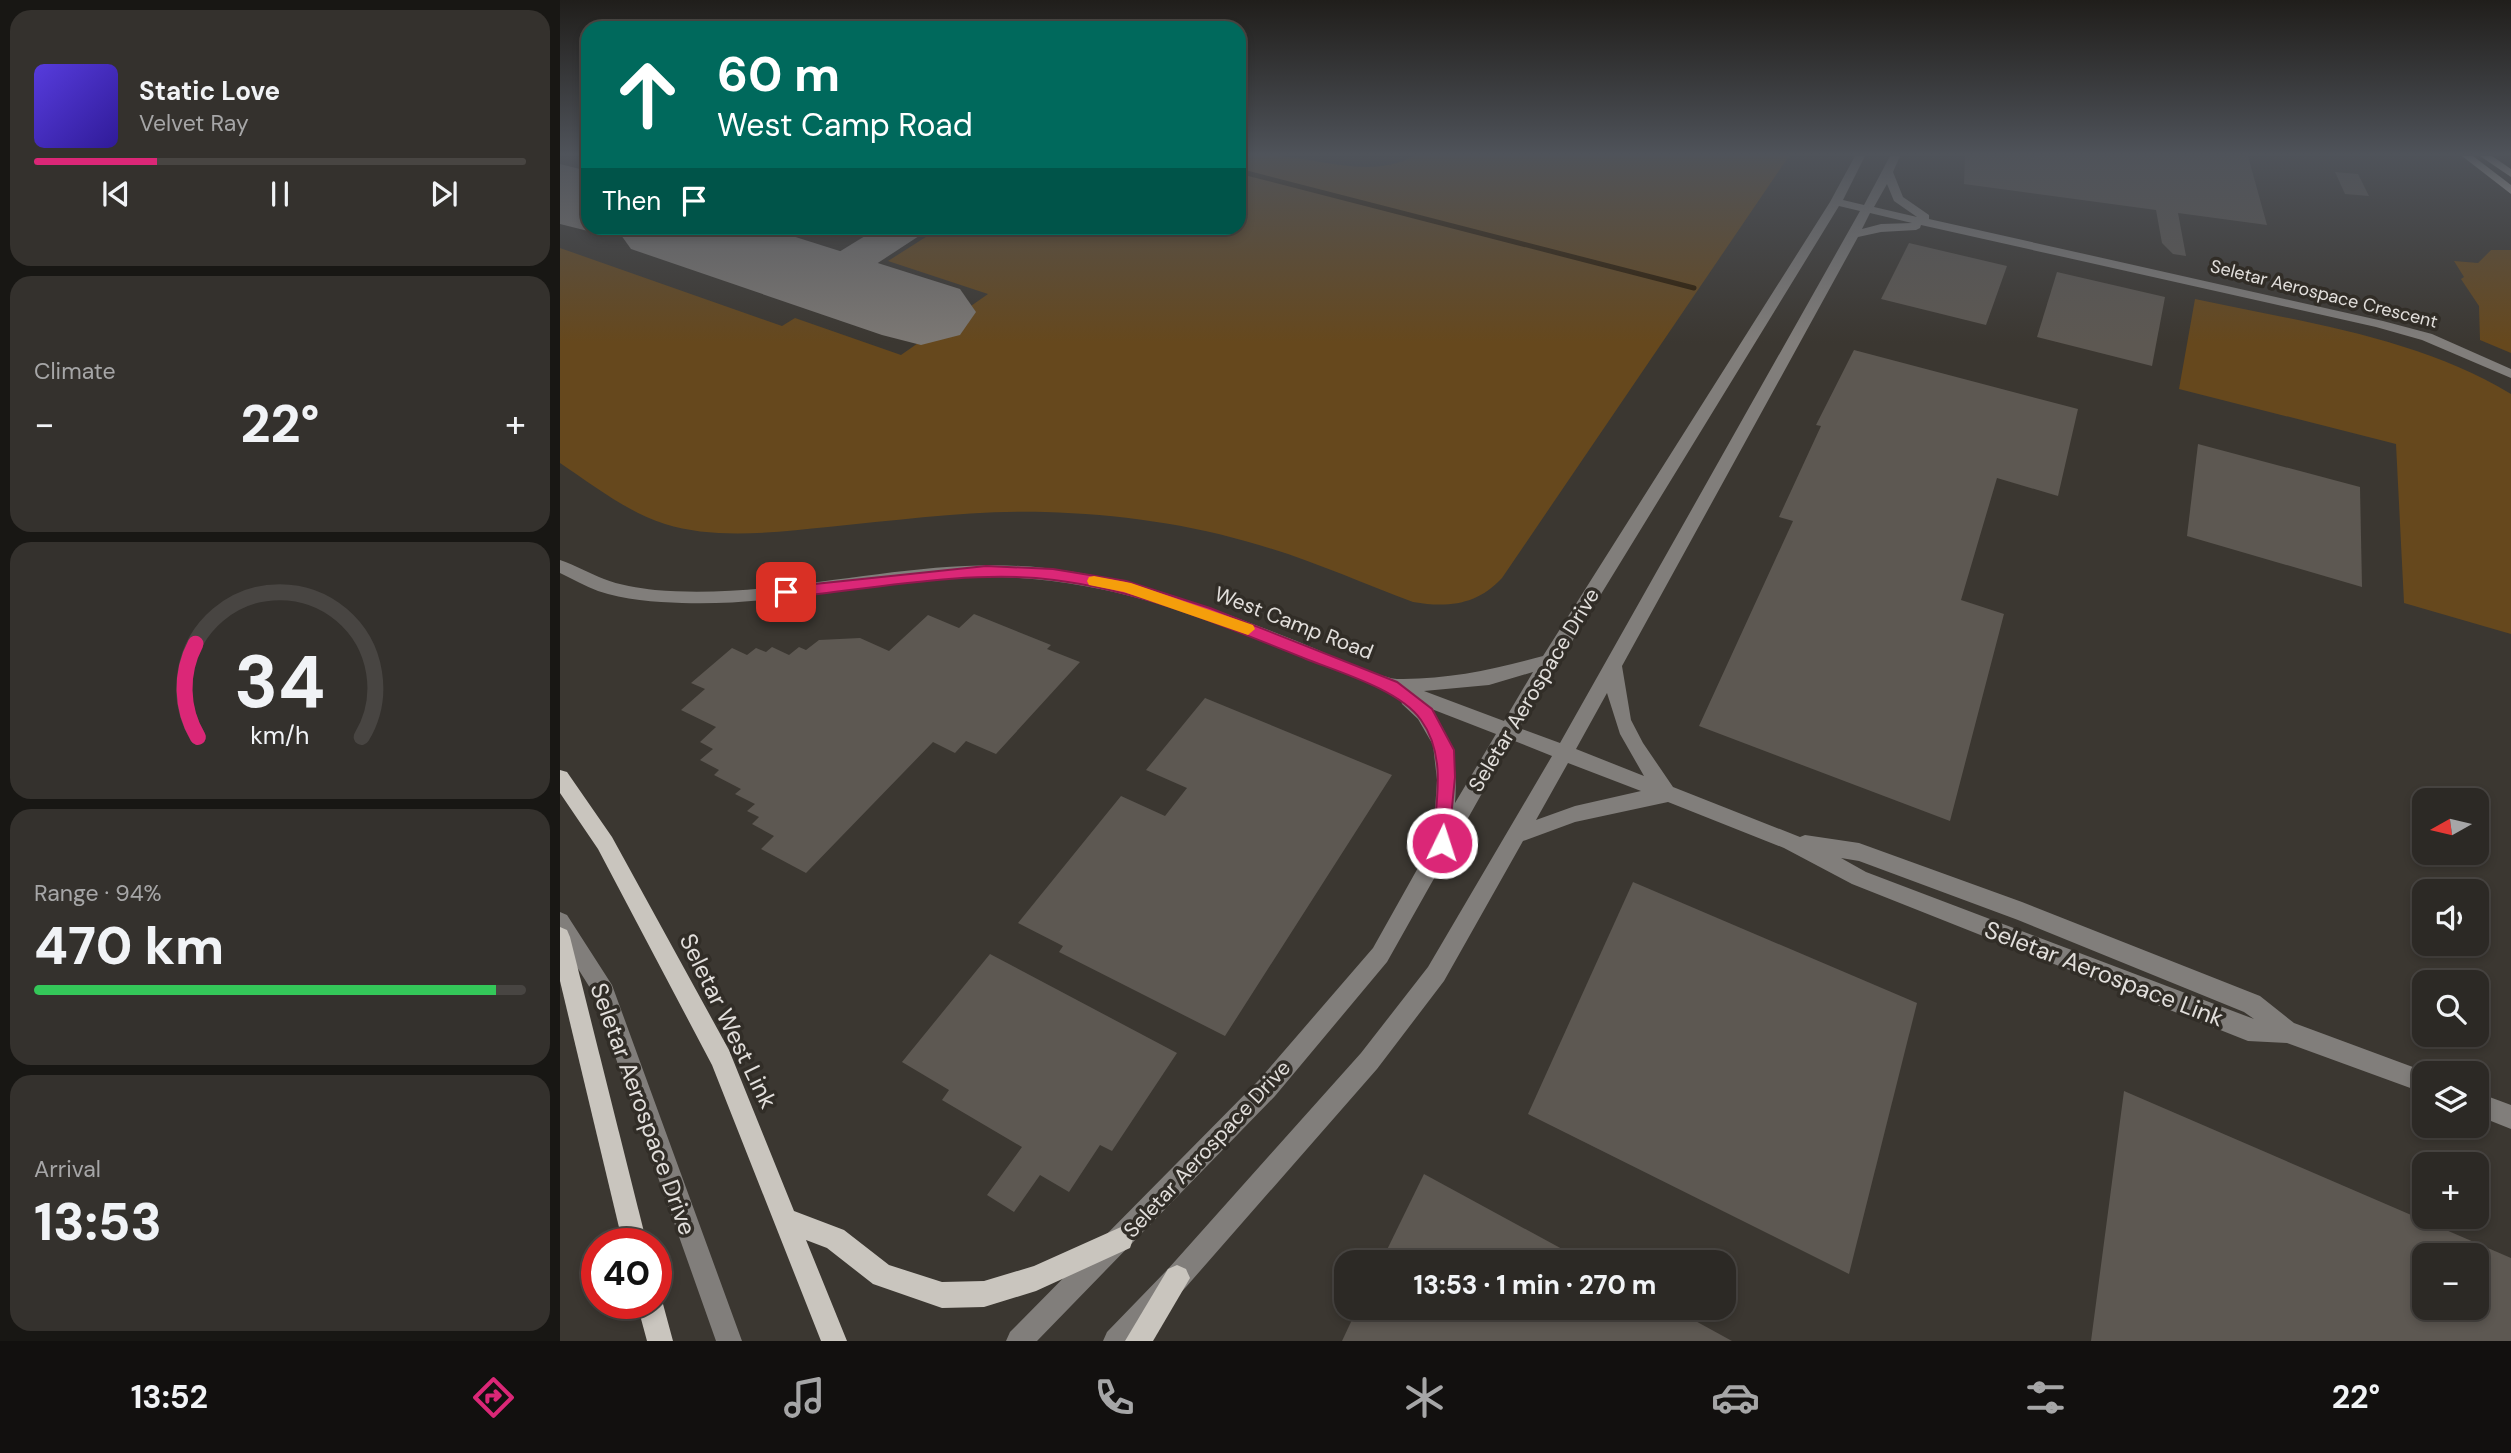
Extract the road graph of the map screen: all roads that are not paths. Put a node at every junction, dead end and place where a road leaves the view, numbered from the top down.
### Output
1 (1826, 219) edge
2 (1861, 219) edge
3 (1910, 219) edge
4 (1929, 219) edge
5 (1944, 226) junction
6 (1853, 235) junction
7 (2511, 374) edge
8 (560, 566) edge
9 (1549, 661) junction
10 (1613, 666) junction
11 (1391, 686) junction
12 (1508, 732) junction
13 (1564, 753) junction
14 (560, 778) edge
15 (1667, 794) junction
16 (1517, 835) junction
17 (1791, 842) junction
18 (1442, 843) junction
19 (560, 922) edge
20 (560, 937) edge
21 (2287, 1032) junction
22 (2412, 1078) edge
23 (2489, 1108) edge
24 (2511, 1117) edge
25 (787, 1220) junction
26 (631, 1228) edge
27 (1121, 1239) junction
28 (1177, 1279) junction
29 (654, 1319) edge
30 (660, 1341) edge
31 (729, 1341) edge
32 (834, 1341) edge
33 (1019, 1341) edge
34 (1116, 1341) edge
35 (1138, 1341) edge

1 - 9 street, Seletar Aerospace Drive
2 - 6 street
3 - 5 street, Seletar Aerospace Crescent
4 - 5 street
5 - 6 street
5 - 7 street, Seletar Aerospace Crescent
6 - 10 street
8 - 11 street, West Camp Road
9 - 11 street
9 - 12 street, Seletar Aerospace Drive
10 - 13 street
10 - 15 street
11 - 12 street, West Camp Road
11 - 18 street
12 - 13 street, Seletar Aerospace Link
12 - 18 street, Seletar Aerospace Drive
13 - 15 street, Seletar Aerospace Link
13 - 16 street
14 - 25 main road, Seletar West Link
15 - 16 street
15 - 17 street, Seletar Aerospace Link
16 - 28 street
17 - 21 street, Seletar Aerospace Link
17 - 21 street, Seletar Aerospace Link
18 - 27 street, Seletar Aerospace Drive
19 - 31 street, Seletar Aerospace Drive
20 - 26 main road
21 - 22 street, Seletar Aerospace Link
23 - 24 street
25 - 27 main road
25 - 32 main road, Seletar West Link
27 - 33 street, Seletar Aerospace Drive
28 - 34 street
28 - 35 main road
29 - 30 main road

